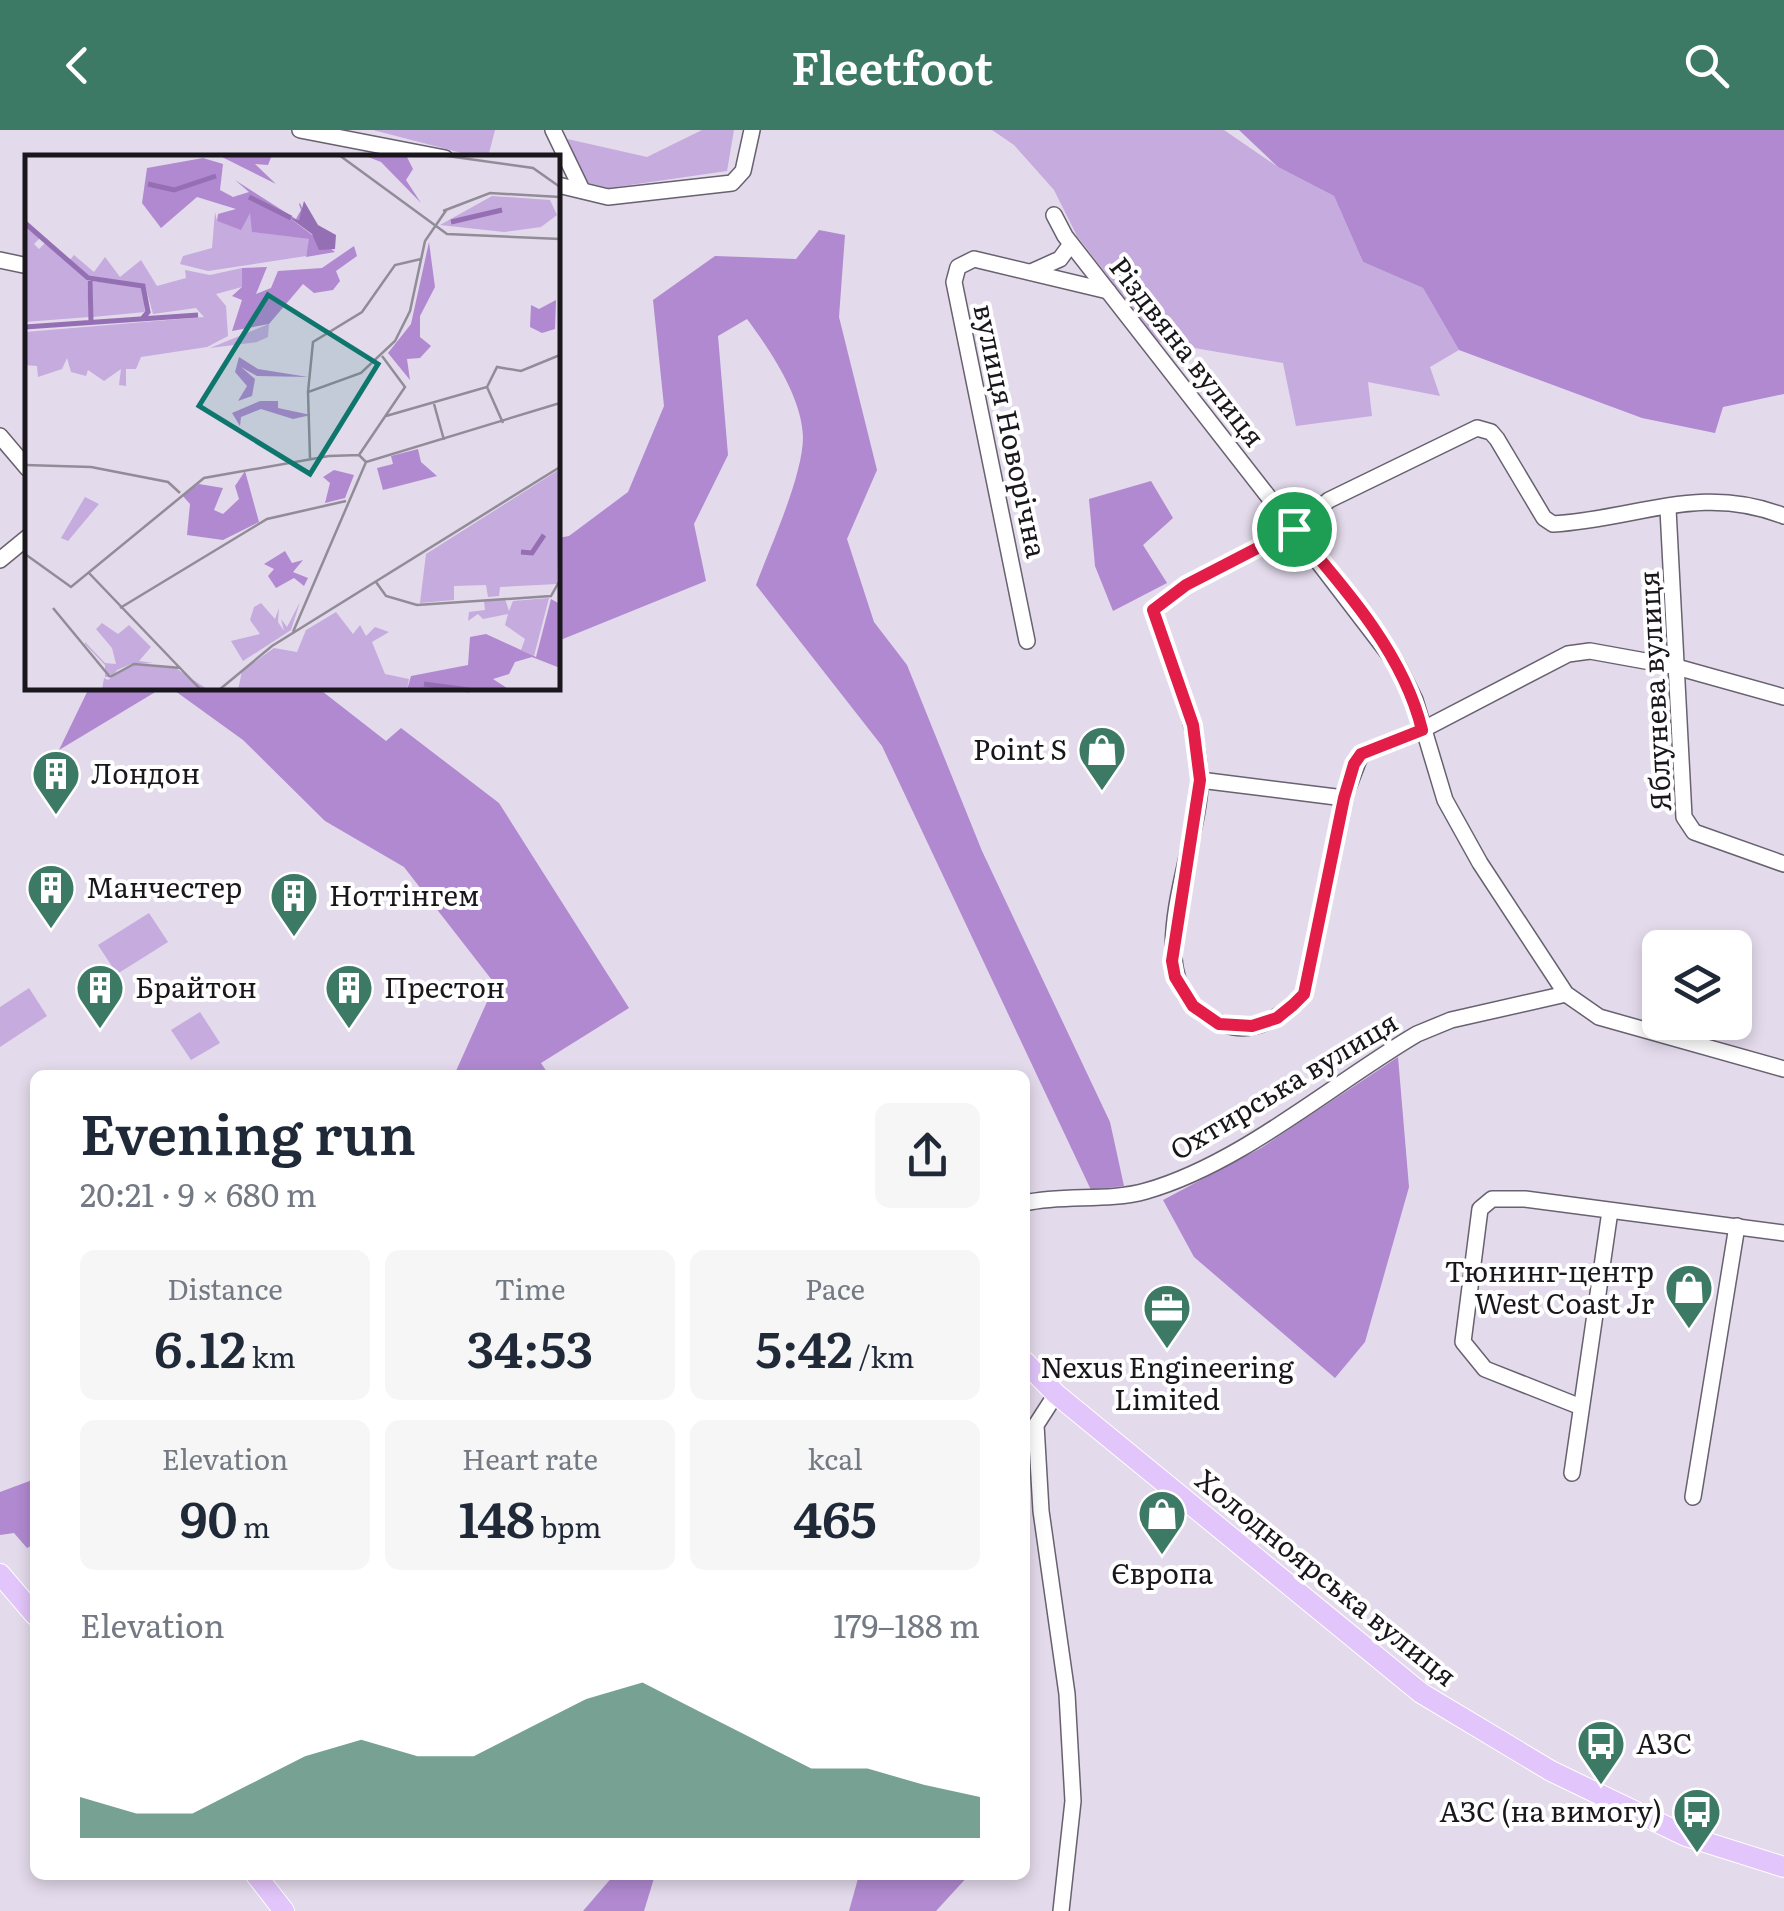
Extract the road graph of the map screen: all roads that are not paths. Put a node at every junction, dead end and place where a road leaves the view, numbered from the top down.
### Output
1 (300, 130) edge
2 (553, 130) edge
3 (752, 130) edge
4 (373, 136) edge
5 (435, 155) edge
6 (560, 184) edge
7 (582, 190) junction
8 (1054, 215) dead end
9 (1071, 244) junction
10 (0, 260) edge
11 (25, 265) edge
12 (1031, 272) junction
13 (1108, 291) junction
14 (0, 436) edge
15 (25, 465) edge
16 (1668, 509) junction
17 (1784, 516) edge
18 (1289, 524) junction
19 (25, 540) edge
20 (0, 560) edge
21 (1028, 641) dead end
22 (1673, 666) junction
23 (1784, 697) edge
24 (1422, 730) junction
25 (1200, 780) junction
26 (1344, 798) junction
27 (1784, 864) edge
28 (1566, 994) junction
29 (1784, 1069) edge
30 (1030, 1203) edge
31 (1610, 1210) junction
32 (1736, 1226) junction
33 (1784, 1233) edge
34 (1030, 1367) edge
35 (1056, 1394) junction
36 (1581, 1407) junction
37 (1572, 1473) dead end
38 (1693, 1497) dead end
39 (0, 1574) edge
40 (30, 1609) edge
41 (1784, 1867) edge
42 (260, 1880) edge
43 (284, 1911) edge
44 (1061, 1911) edge

1 - 4 street
2 - 7 street
3 - 7 street
4 - 5 street
6 - 7 street
8 - 9 street, Різдвяна вулиця
9 - 12 street
9 - 13 street, Різдвяна вулиця
10 - 11 street
12 - 13 street, вулиця Новорічна
12 - 21 street, вулиця Новорічна
13 - 18 street, Різдвяна вулиця
14 - 15 street
16 - 17 street
16 - 18 street
16 - 22 street, Яблунева вулиця
18 - 24 street, Різдвяна вулиця
18 - 25 street
19 - 20 street
22 - 23 street
22 - 24 street
22 - 27 street, Яблунева вулиця
24 - 26 street
24 - 28 street, Різдвяна вулиця
25 - 26 street
25 - 26 street
28 - 29 street
28 - 30 street, Охтирська вулиця
31 - 32 street
31 - 36 street
31 - 36 street
32 - 33 street
32 - 38 street
34 - 35 main road, Холодноярська вулиця
35 - 41 main road, Холодноярська вулиця
35 - 44 street
36 - 37 street
39 - 40 main road
42 - 43 main road

